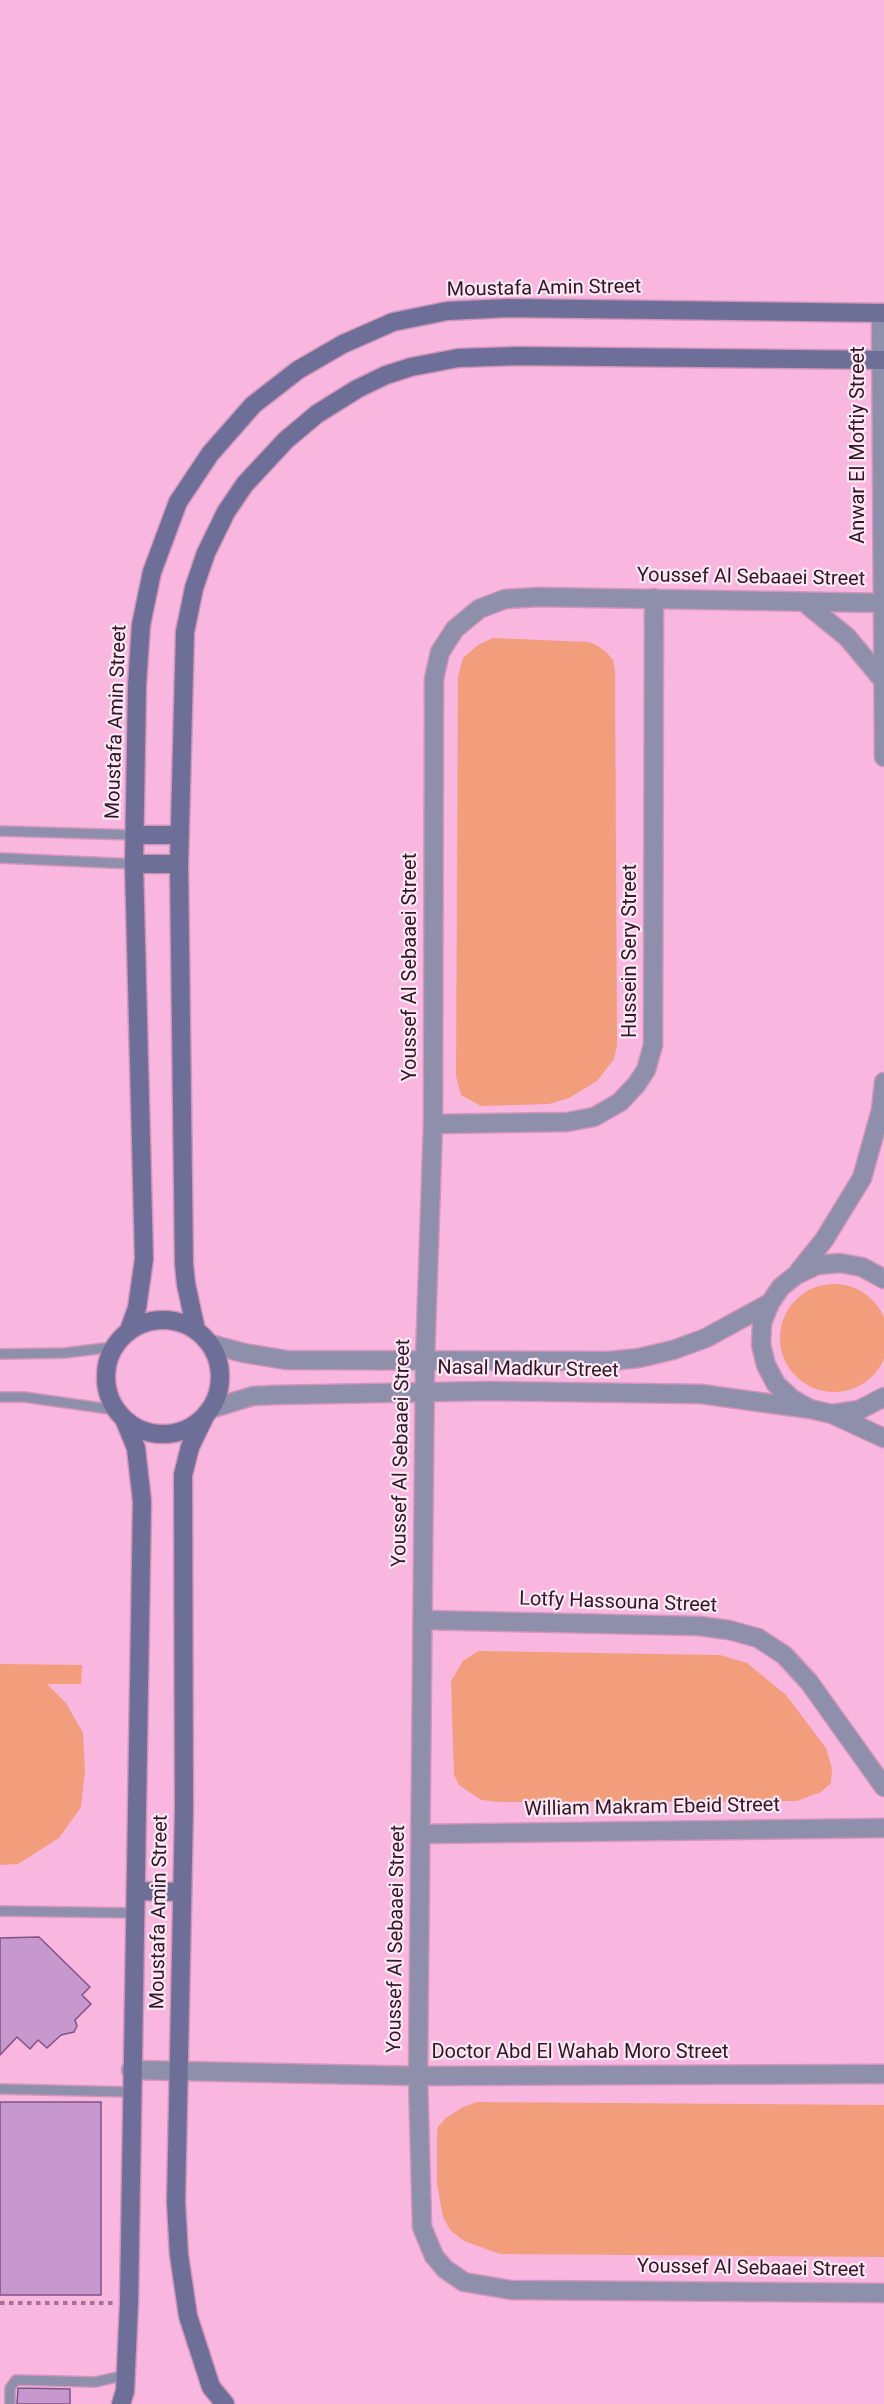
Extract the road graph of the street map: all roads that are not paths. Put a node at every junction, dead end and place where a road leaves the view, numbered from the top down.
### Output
1 (882, 313) edge
2 (882, 360) edge
3 (654, 598) junction
4 (804, 602) junction
5 (883, 603) edge
6 (882, 679) junction
7 (884, 757) edge
8 (0, 831) edge
9 (135, 835) junction
10 (180, 835) junction
11 (0, 858) edge
12 (134, 864) junction
13 (179, 864) junction
14 (884, 1082) edge
15 (433, 1124) junction
16 (796, 1275) junction
17 (884, 1280) edge
18 (770, 1303) junction
19 (129, 1330) junction
20 (196, 1330) junction
21 (210, 1344) junction
22 (113, 1347) junction
23 (0, 1354) edge
24 (425, 1360) junction
25 (426, 1391) junction
26 (0, 1397) edge
27 (884, 1397) edge
28 (810, 1409) junction
29 (208, 1412) junction
30 (832, 1414) junction
31 (120, 1416) junction
32 (884, 1438) edge
33 (423, 1620) junction
34 (884, 1787) edge
35 (884, 1828) edge
36 (421, 1834) junction
37 (136, 1891) junction
38 (182, 1892) junction
39 (0, 1911) edge
40 (135, 1913) junction
41 (131, 2070) junction
42 (180, 2071) junction
43 (884, 2074) edge
44 (418, 2076) junction
45 (0, 2089) edge
46 (131, 2092) junction
47 (884, 2293) edge
48 (126, 2394) edge
49 (210, 2396) edge
50 (10, 2404) edge
51 (225, 2404) edge

1 - 2 street, Anwar El Moftiy Street
1 - 9 street, Moustafa Amin Street
2 - 5 street, Anwar El Moftiy Street
2 - 10 street
3 - 4 street, Youssef Al Sebaaei Street
3 - 15 street, Hussein Sery Street
3 - 15 street, Youssef Al Sebaaei Street
4 - 5 street, Youssef Al Sebaaei Street
4 - 6 street
5 - 6 street, Anwar El Moftiy Street
6 - 7 street, Anwar El Moftiy Street
8 - 9 lane
9 - 10 street
9 - 12 street, Moustafa Amin Street
10 - 13 street
11 - 12 lane
12 - 13 street
12 - 19 street, Moustafa Amin Street
13 - 20 street
14 - 16 street
15 - 24 street, Youssef Al Sebaaei Street
16 - 17 street
16 - 18 street
18 - 24 street, Nasal Madkur Street
18 - 28 street
19 - 20 street
19 - 22 street
20 - 21 street
21 - 24 street, Nasal Madkur Street
21 - 29 street
22 - 23 lane
22 - 31 street
24 - 25 street, Youssef Al Sebaaei Street
25 - 28 street, Nasal Madkur Street
25 - 29 street, Nasal Madkur Street
25 - 33 street, Youssef Al Sebaaei Street
26 - 31 lane
27 - 30 street
28 - 30 street, Nasal Madkur Street
29 - 31 street
29 - 38 street, Moustafa Amin Street
30 - 32 street
31 - 37 street, Moustafa Amin Street
33 - 34 street, Lotfy Hassouna Street
33 - 36 street, Youssef Al Sebaaei Street
35 - 36 street, William Makram Ebeid Street
36 - 44 street, Youssef Al Sebaaei Street
37 - 38 street
37 - 40 street, Moustafa Amin Street
38 - 42 street, Moustafa Amin Street
39 - 40 lane
40 - 41 street, Moustafa Amin Street
41 - 42 street, Doctor Abd El Wahab Moro Street
41 - 46 street, Moustafa Amin Street
42 - 44 street, Doctor Abd El Wahab Moro Street
42 - 49 street, Moustafa Amin Street
43 - 44 street, Doctor Abd El Wahab Moro Street
44 - 47 street, Youssef Al Sebaaei Street
45 - 46 lane
46 - 48 street, Moustafa Amin Street
48 - 50 lane
49 - 51 street, Moustafa Amin Street

